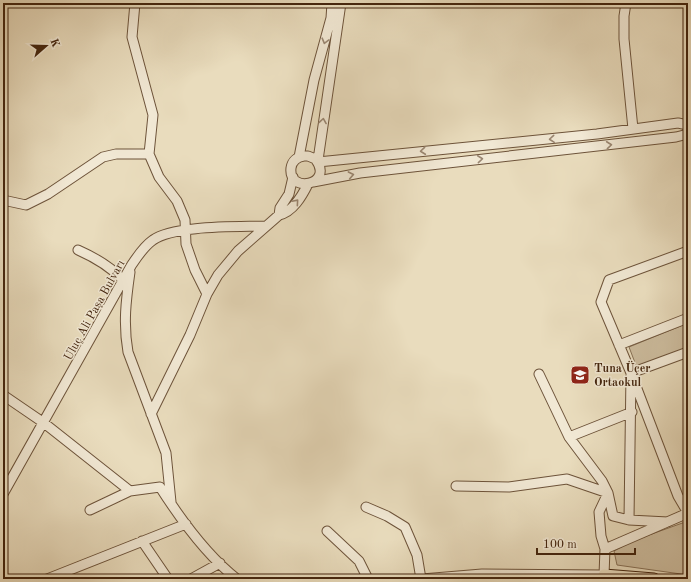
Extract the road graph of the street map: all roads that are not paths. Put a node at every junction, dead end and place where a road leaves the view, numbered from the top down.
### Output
1 (135, 3) edge
2 (332, 3) edge
3 (341, 3) edge
4 (626, 3) edge
5 (688, 125) edge
6 (633, 129) junction
7 (688, 134) edge
8 (149, 154) junction
9 (299, 157) junction
10 (318, 161) junction
11 (293, 176) junction
12 (311, 183) junction
13 (3, 200) edge
14 (279, 215) junction
15 (266, 226) junction
16 (186, 230) junction
17 (78, 250) dead end
18 (688, 250) edge
19 (131, 266) junction
20 (123, 280) junction
21 (207, 294) junction
22 (688, 318) edge
23 (619, 345) junction
24 (688, 352) edge
25 (631, 373) junction
26 (539, 374) dead end
27 (3, 395) edge
28 (632, 412) junction
29 (151, 414) junction
30 (44, 423) junction
31 (569, 437) junction
32 (456, 486) dead end
33 (130, 491) junction
34 (608, 492) junction
35 (3, 494) edge
36 (171, 505) junction
37 (366, 507) dead end
38 (90, 510) dead end
39 (688, 513) edge
40 (629, 520) junction
41 (668, 522) junction
42 (186, 524) junction
43 (327, 531) dead end
44 (142, 541) junction
45 (605, 549) junction
46 (220, 563) junction
47 (507, 577) edge
48 (605, 577) edge
49 (47, 579) edge
50 (168, 579) edge
51 (191, 579) edge
52 (237, 579) edge
53 (368, 579) edge
54 (422, 579) edge
55 (654, 579) edge

1 - 8 street
2 -> 9 street
10 -> 3 street
4 - 6 street
5 - 6 street
6 -> 10 street
12 -> 7 street
8 - 13 street
8 - 16 street
9 - 10 street
9 - 11 street
10 - 12 street
11 - 12 street
11 - 14 street
14 -> 12 street
14 - 15 street
15 - 16 street, Uluç Ali Paşa Bulvarı
15 - 21 street
16 - 19 street, Uluç Ali Paşa Bulvarı
16 - 21 street
17 - 20 street
18 - 23 street
19 - 20 street, Uluç Ali Paşa Bulvarı
19 - 29 street
20 - 30 street, Uluç Ali Paşa Bulvarı
21 - 29 street
22 - 23 street
23 - 25 street
24 - 25 street
25 - 28 street
25 - 39 street
26 - 31 street
27 - 30 street
28 - 31 street
28 - 40 street
29 - 36 street
30 - 33 street
30 - 35 street, Uluç Ali Paşa Bulvarı
31 - 34 street
32 - 34 street
33 - 36 street
33 - 38 street
34 - 40 street
34 - 45 street
36 - 42 street
37 - 54 street
39 - 41 street
40 - 41 street
41 - 45 street
42 - 44 street
42 - 46 street
43 - 53 street
44 - 49 street
44 - 50 street
45 - 48 street
46 - 51 street
46 - 52 street
47 - 48 street
47 - 54 street
48 - 55 main road

